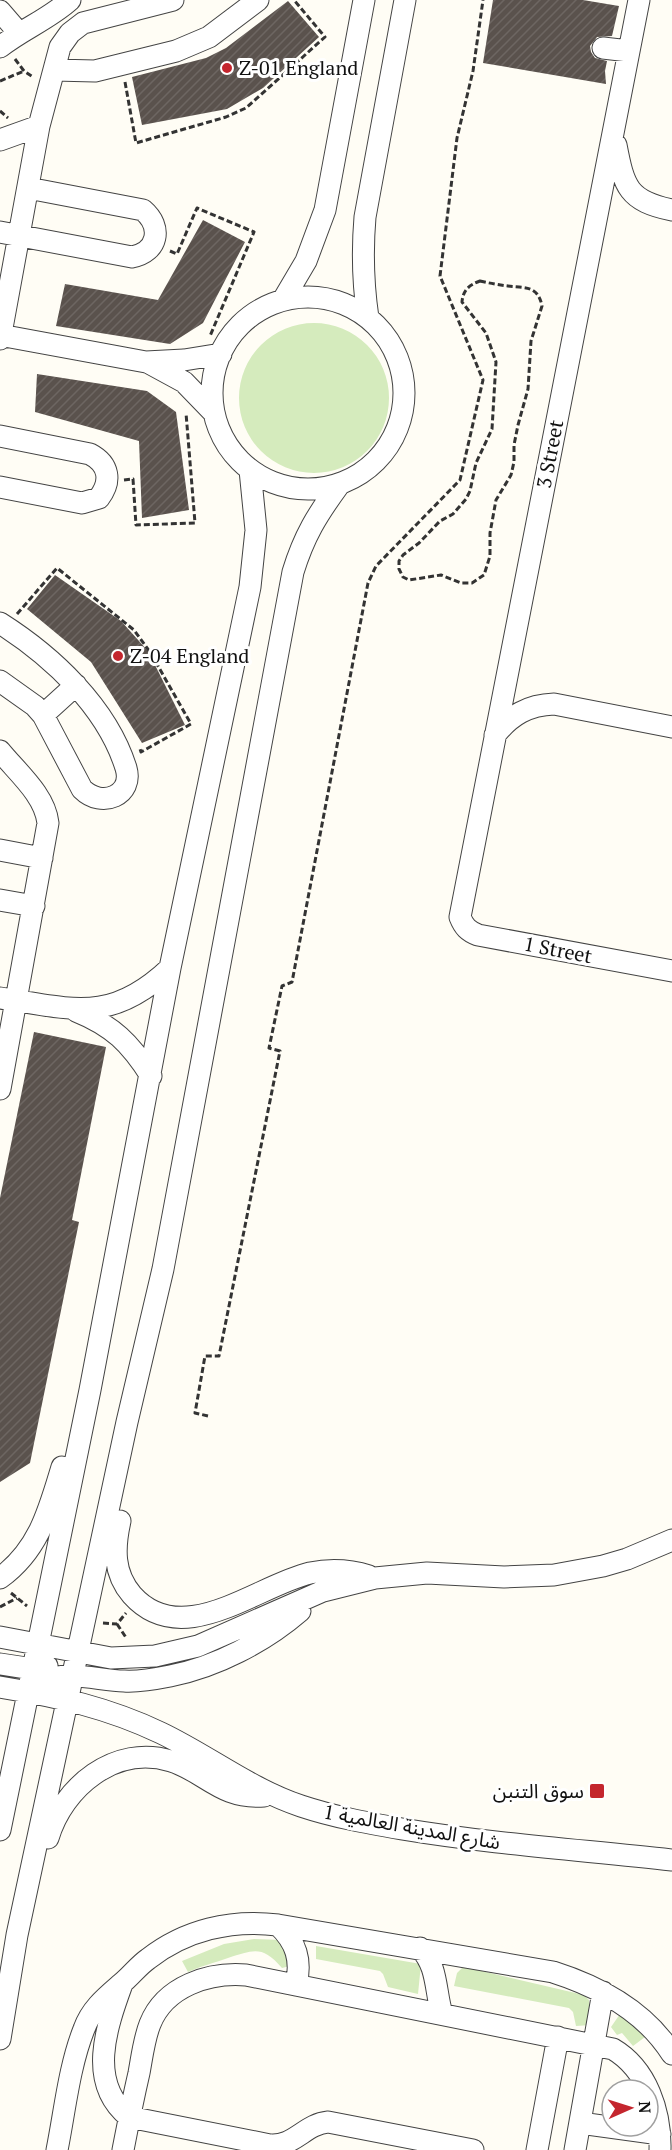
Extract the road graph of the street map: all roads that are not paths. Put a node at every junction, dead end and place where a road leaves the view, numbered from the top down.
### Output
1 (70, 0) edge
2 (173, 0) edge
3 (258, 0) edge
4 (364, 0) edge
5 (405, 0) edge
6 (639, 0) edge
7 (0, 11) edge
8 (7, 41) edge
9 (603, 48) dead end
10 (629, 51) junction
11 (45, 70) junction
12 (39, 126) junction
13 (614, 133) junction
14 (0, 140) edge
15 (28, 188) junction
16 (672, 210) edge
17 (9, 235) edge
18 (283, 300) junction
19 (368, 318) junction
20 (0, 337) edge
21 (211, 356) junction
22 (146, 362) junction
23 (214, 413) junction
24 (0, 436) edge
25 (250, 470) junction
26 (339, 485) junction
27 (0, 487) edge
28 (3, 625) edge
29 (0, 681) edge
30 (76, 685) junction
31 (43, 715) junction
32 (672, 727) edge
33 (495, 735) junction
34 (0, 751) edge
35 (0, 850) edge
36 (42, 858) junction
37 (0, 900) edge
38 (34, 906) junction
39 (460, 908) joint
40 (170, 968) junction
41 (672, 971) edge
42 (8, 999) edge
43 (74, 1010) junction
44 (151, 1076) junction
45 (0, 1089) edge
46 (90, 1390) junction
47 (128, 1422) junction
48 (672, 1540) edge
49 (375, 1578) junction
50 (5, 1585) edge
51 (323, 1591) junction
52 (0, 1637) edge
53 (38, 1644) junction
54 (77, 1652) junction
55 (0, 1664) edge
56 (33, 1669) junction
57 (72, 1676) junction
58 (0, 1687) edge
59 (29, 1692) junction
60 (68, 1700) junction
61 (274, 1796) junction
62 (0, 1830) edge
63 (672, 1860) edge
64 (278, 1925) junction
65 (16, 1935) junction
66 (420, 1948) junction
67 (122, 1983) junction
68 (296, 1985) junction
69 (603, 1992) junction
70 (442, 2014) junction
71 (558, 2037) junction
72 (0, 2039) edge
73 (594, 2044) junction
74 (672, 2054) edge
75 (129, 2117) junction
76 (580, 2123) junction
77 (214, 2142) edge
78 (660, 2142) edge
79 (57, 2150) edge
80 (123, 2150) edge
81 (473, 2150) edge
82 (537, 2150) edge
83 (575, 2150) edge

1 - 8 street
2 - 11 street
3 - 11 street
4 - 18 street
5 - 19 street
6 - 10 street, 3 Street
7 - 8 street
9 - 10 street
10 - 13 street, 3 Street
11 - 12 street
12 - 14 street
12 - 15 street
13 - 16 street
13 - 33 street, 3 Street
15 - 17 street
15 - 17 street
17 - 20 street
18 - 19 street
18 - 21 street
19 - 26 street
20 - 22 street
21 - 22 street
21 - 23 street
22 - 23 street
23 - 25 street
24 - 27 street
25 - 26 street
25 - 40 street
26 - 47 street
28 - 30 street
29 - 31 street
30 - 31 street
30 - 31 street
32 - 33 street
33 - 39 street, 3 Street
34 - 36 street
35 - 36 street
36 - 38 street
37 - 38 street
38 - 42 street
39 - 41 street, 1 Street
40 - 43 street
40 - 44 street
42 - 43 street
42 - 45 street
43 - 44 street
44 - 46 street
46 - 50 street
46 - 53 street
47 - 49 street
47 - 54 street
48 - 49 street
49 - 51 street
51 - 54 street
51 - 57 street
52 - 53 street
53 - 54 street
53 - 56 street
54 - 56 street
54 - 57 street
55 - 56 street
56 - 59 street
57 - 59 street
57 - 60 street
58 - 59 street
59 - 60 street, شارع المدينة العالمية 1
59 - 62 street
60 - 61 street, شارع المدينة العالمية 1
60 - 65 street
61 - 63 street, شارع المدينة العالمية 1
61 - 65 street
64 - 66 street
64 - 67 street
64 - 68 street
65 - 72 street
66 - 69 street
66 - 70 street
67 - 75 street
67 - 79 street
68 - 70 street
68 - 75 street
69 - 73 street
69 - 74 street
70 - 71 street
71 - 73 street
71 - 82 street
73 - 76 street
73 - 78 street
75 - 77 street
75 - 80 street
76 - 78 street
76 - 83 street
77 - 81 street

